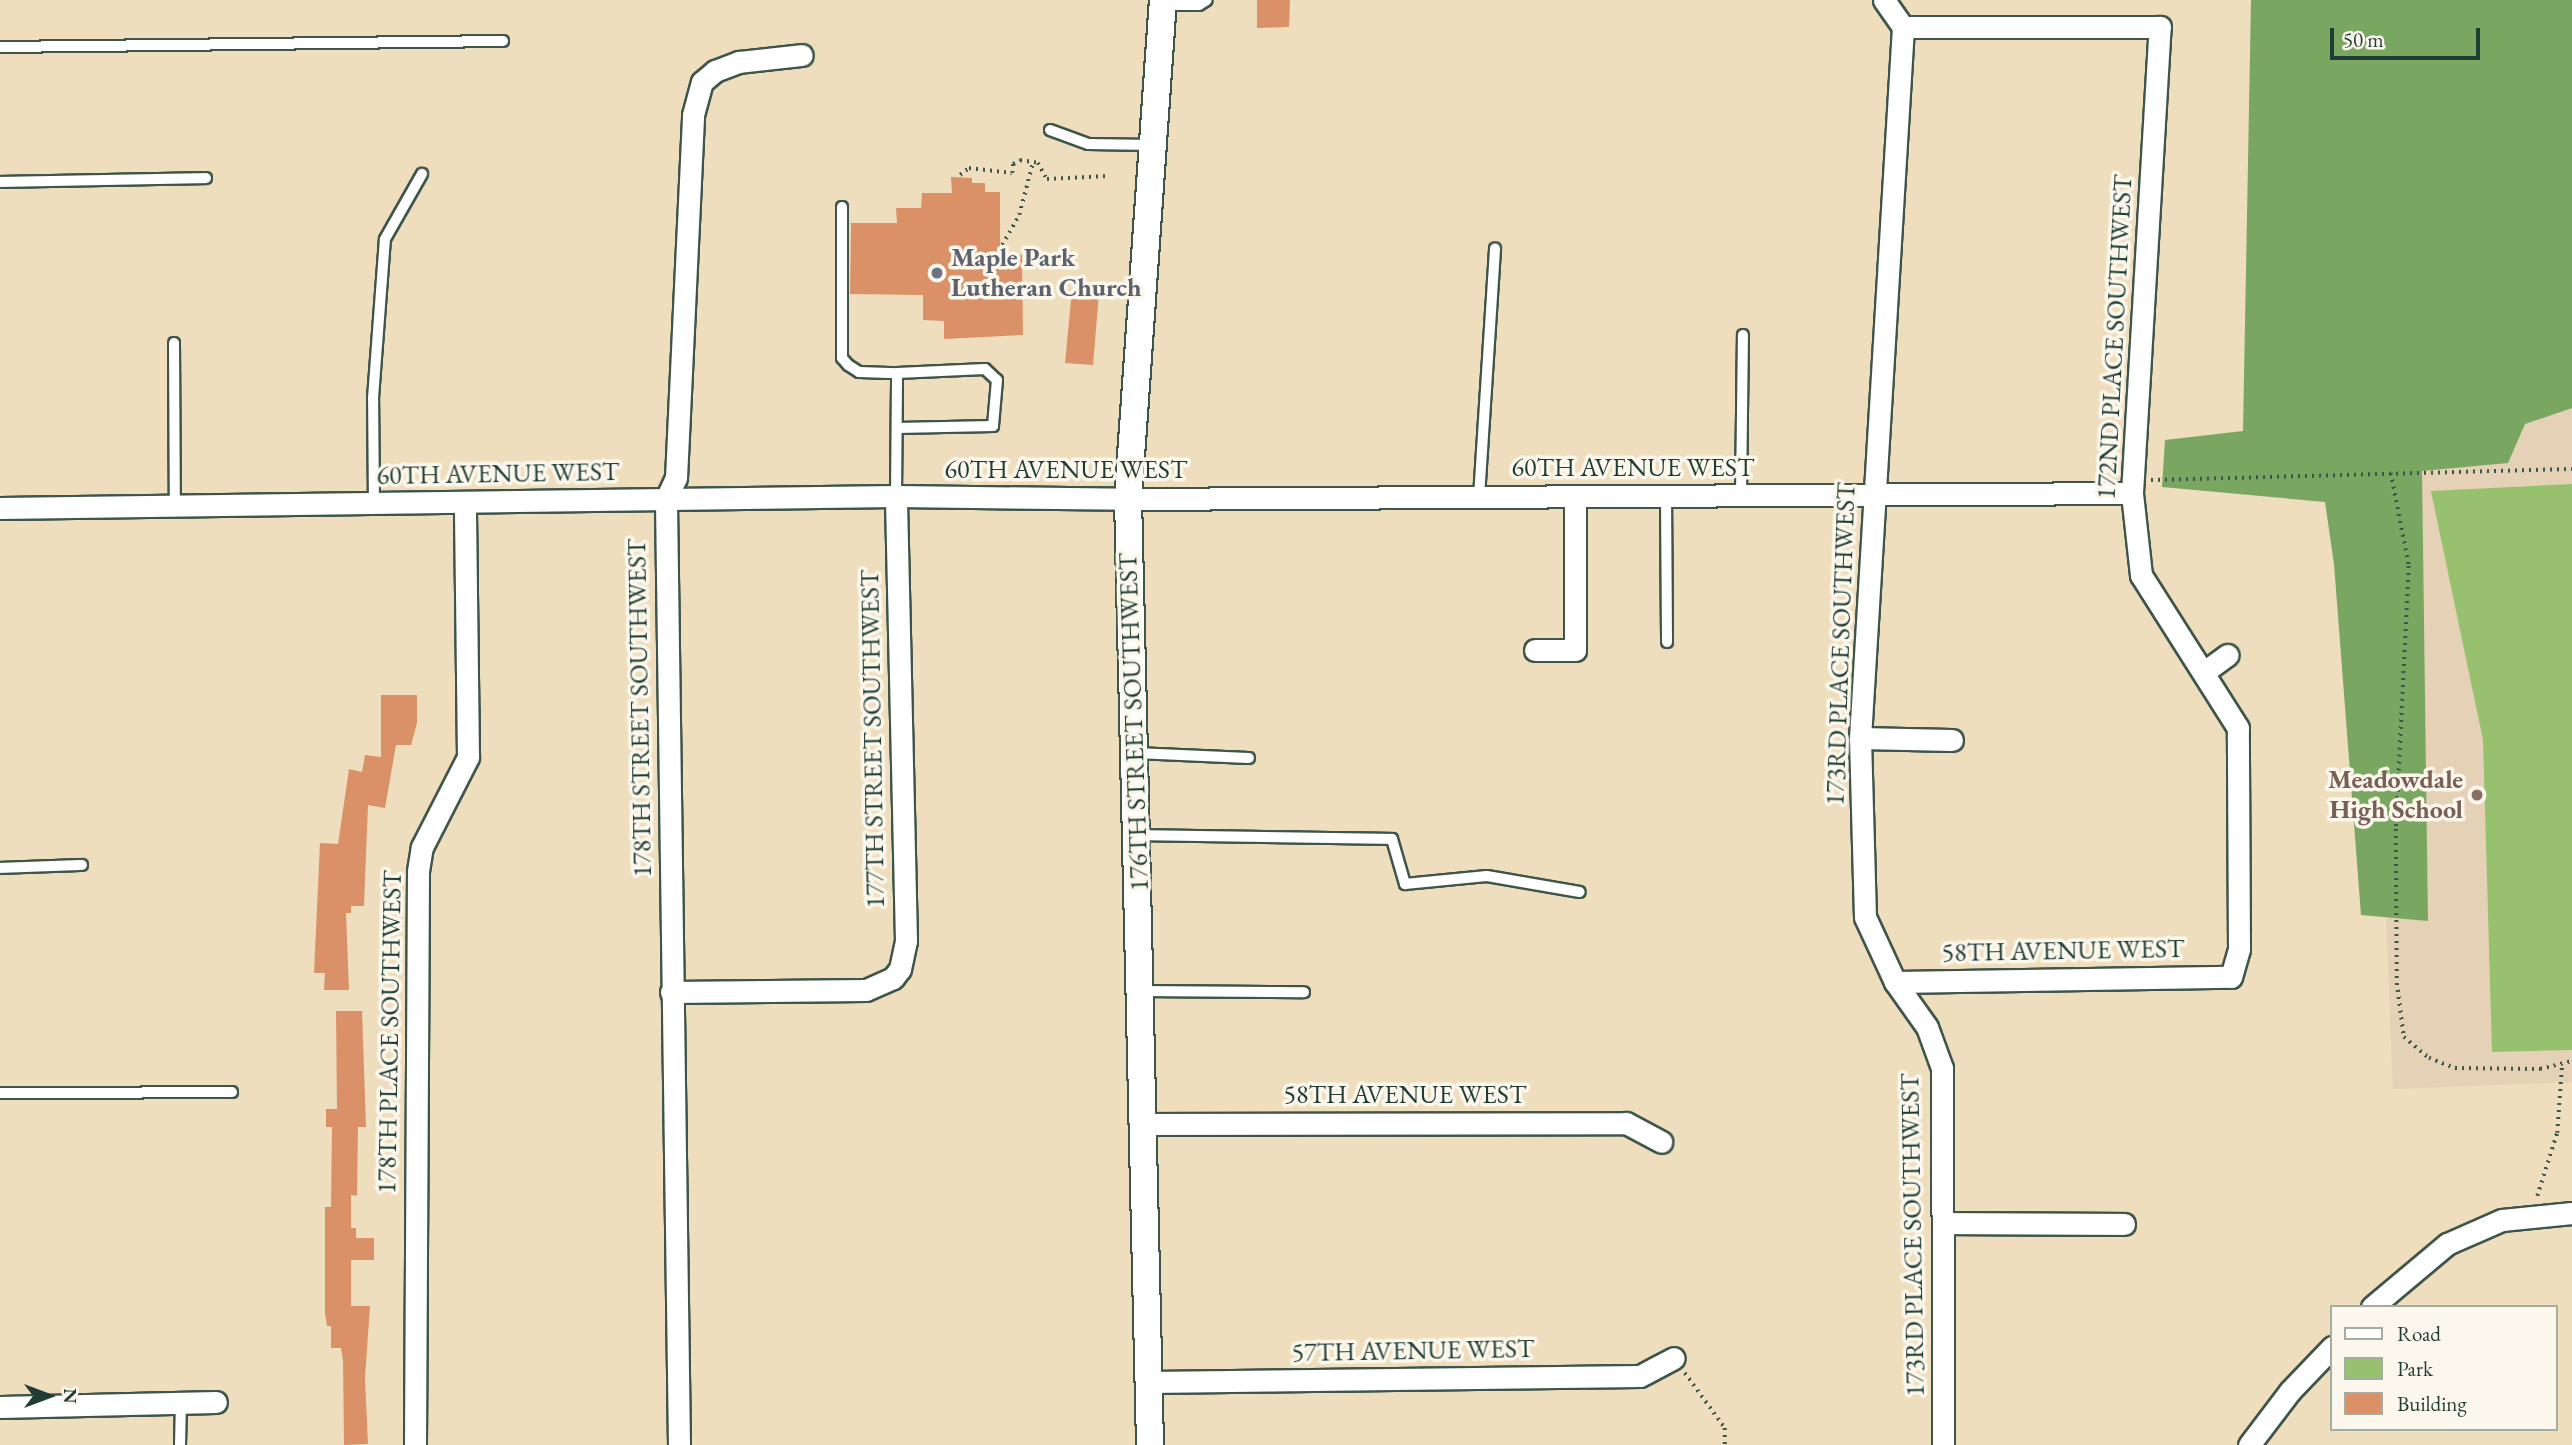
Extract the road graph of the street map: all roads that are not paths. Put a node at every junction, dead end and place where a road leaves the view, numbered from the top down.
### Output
1 (1207, 0) edge
2 (1884, 0) edge
3 (1163, 2) edge
4 (1903, 27) junction
5 (503, 41) dead end
6 (0, 47) edge
7 (803, 55) dead end
8 (1051, 130) dead end
9 (1153, 145) junction
10 (422, 174) dead end
11 (206, 177) dead end
12 (0, 182) edge
13 (842, 207) dead end
14 (1495, 249) dead end
15 (1743, 335) dead end
16 (174, 343) dead end
17 (897, 373) junction
18 (897, 428) junction
19 (2132, 488) junction
20 (1874, 494) junction
21 (1666, 495) junction
22 (1741, 495) junction
23 (896, 496) junction
24 (1575, 496) junction
25 (1479, 497) junction
26 (666, 499) junction
27 (1128, 499) junction
28 (465, 504) junction
29 (374, 505) junction
30 (175, 507) junction
31 (0, 508) edge
32 (1667, 642) dead end
33 (1535, 650) dead end
34 (2227, 655) dead end
35 (2204, 672) junction
36 (1860, 738) junction
37 (1952, 740) dead end
38 (1135, 753) junction
39 (1249, 758) dead end
40 (1137, 835) junction
41 (82, 865) dead end
42 (0, 867) edge
43 (1580, 892) dead end
44 (2231, 977) joint
45 (1895, 982) junction
46 (1141, 990) junction
47 (671, 992) junction
48 (1304, 992) dead end
49 (232, 1092) dead end
50 (0, 1093) edge
51 (1144, 1124) junction
52 (1661, 1142) dead end
53 (2572, 1213) edge
54 (1943, 1223) junction
55 (2124, 1224) dead end
56 (2374, 1305) edge
57 (2330, 1349) edge
58 (1674, 1358) road end
59 (1149, 1382) junction
60 (181, 1402) junction
61 (216, 1402) dead end
62 (0, 1407) edge
63 (180, 1445) edge
64 (415, 1445) edge
65 (679, 1445) edge
66 (1150, 1445) edge
67 (1943, 1445) edge
68 (2249, 1445) edge

1 - 3 lane
2 - 4 street
3 - 9 street, 176TH STREET SOUTHWEST
4 - 19 street, 172ND PLACE SOUTHWEST
4 - 20 street, 173RD PLACE SOUTHWEST
5 - 6 lane
7 - 26 street, 178TH STREET SOUTHWEST
8 - 9 lane
9 - 27 street, 176TH STREET SOUTHWEST
10 - 29 lane
11 - 12 lane
13 - 17 lane
14 - 25 lane
15 - 22 lane
16 - 30 lane
17 - 18 lane
17 - 18 lane
18 - 23 lane
19 - 20 street, 60TH AVENUE WEST
19 - 35 street, 172ND PLACE SOUTHWEST
20 - 22 street, 60TH AVENUE WEST
20 - 36 street, 173RD PLACE SOUTHWEST
21 - 22 street, 60TH AVENUE WEST
21 - 24 street, 60TH AVENUE WEST
21 - 32 lane
23 - 26 street, 60TH AVENUE WEST
23 - 27 street, 60TH AVENUE WEST
23 - 47 street, 177TH STREET SOUTHWEST
24 - 25 street, 60TH AVENUE WEST
24 - 33 street
25 - 27 street, 60TH AVENUE WEST
26 - 28 street, 60TH AVENUE WEST
26 - 47 street, 178TH STREET SOUTHWEST
27 - 38 street, 176TH STREET SOUTHWEST
28 - 29 street, 60TH AVENUE WEST
28 - 64 street, 178TH PLACE SOUTHWEST
29 - 30 street, 60TH AVENUE WEST
30 - 31 street, 60TH AVENUE WEST
34 - 35 street
35 - 44 street, 172ND PLACE SOUTHWEST
36 - 37 street
36 - 45 street, 173RD PLACE SOUTHWEST
38 - 39 lane
38 - 40 street, 176TH STREET SOUTHWEST
40 - 43 lane
40 - 46 street, 176TH STREET SOUTHWEST
41 - 42 lane
44 - 45 street, 58TH AVENUE WEST
45 - 54 street, 173RD PLACE SOUTHWEST
46 - 48 lane
46 - 51 street, 176TH STREET SOUTHWEST
47 - 65 street, 178TH STREET SOUTHWEST
49 - 50 lane
51 - 52 street, 58TH AVENUE WEST
51 - 59 street, 176TH STREET SOUTHWEST
53 - 56 street
54 - 55 street
54 - 67 street, 173RD PLACE SOUTHWEST
57 - 68 street
58 - 59 street, 57TH AVENUE WEST
59 - 66 street, 176TH STREET SOUTHWEST
60 - 61 street
60 - 62 street
60 - 63 lane

